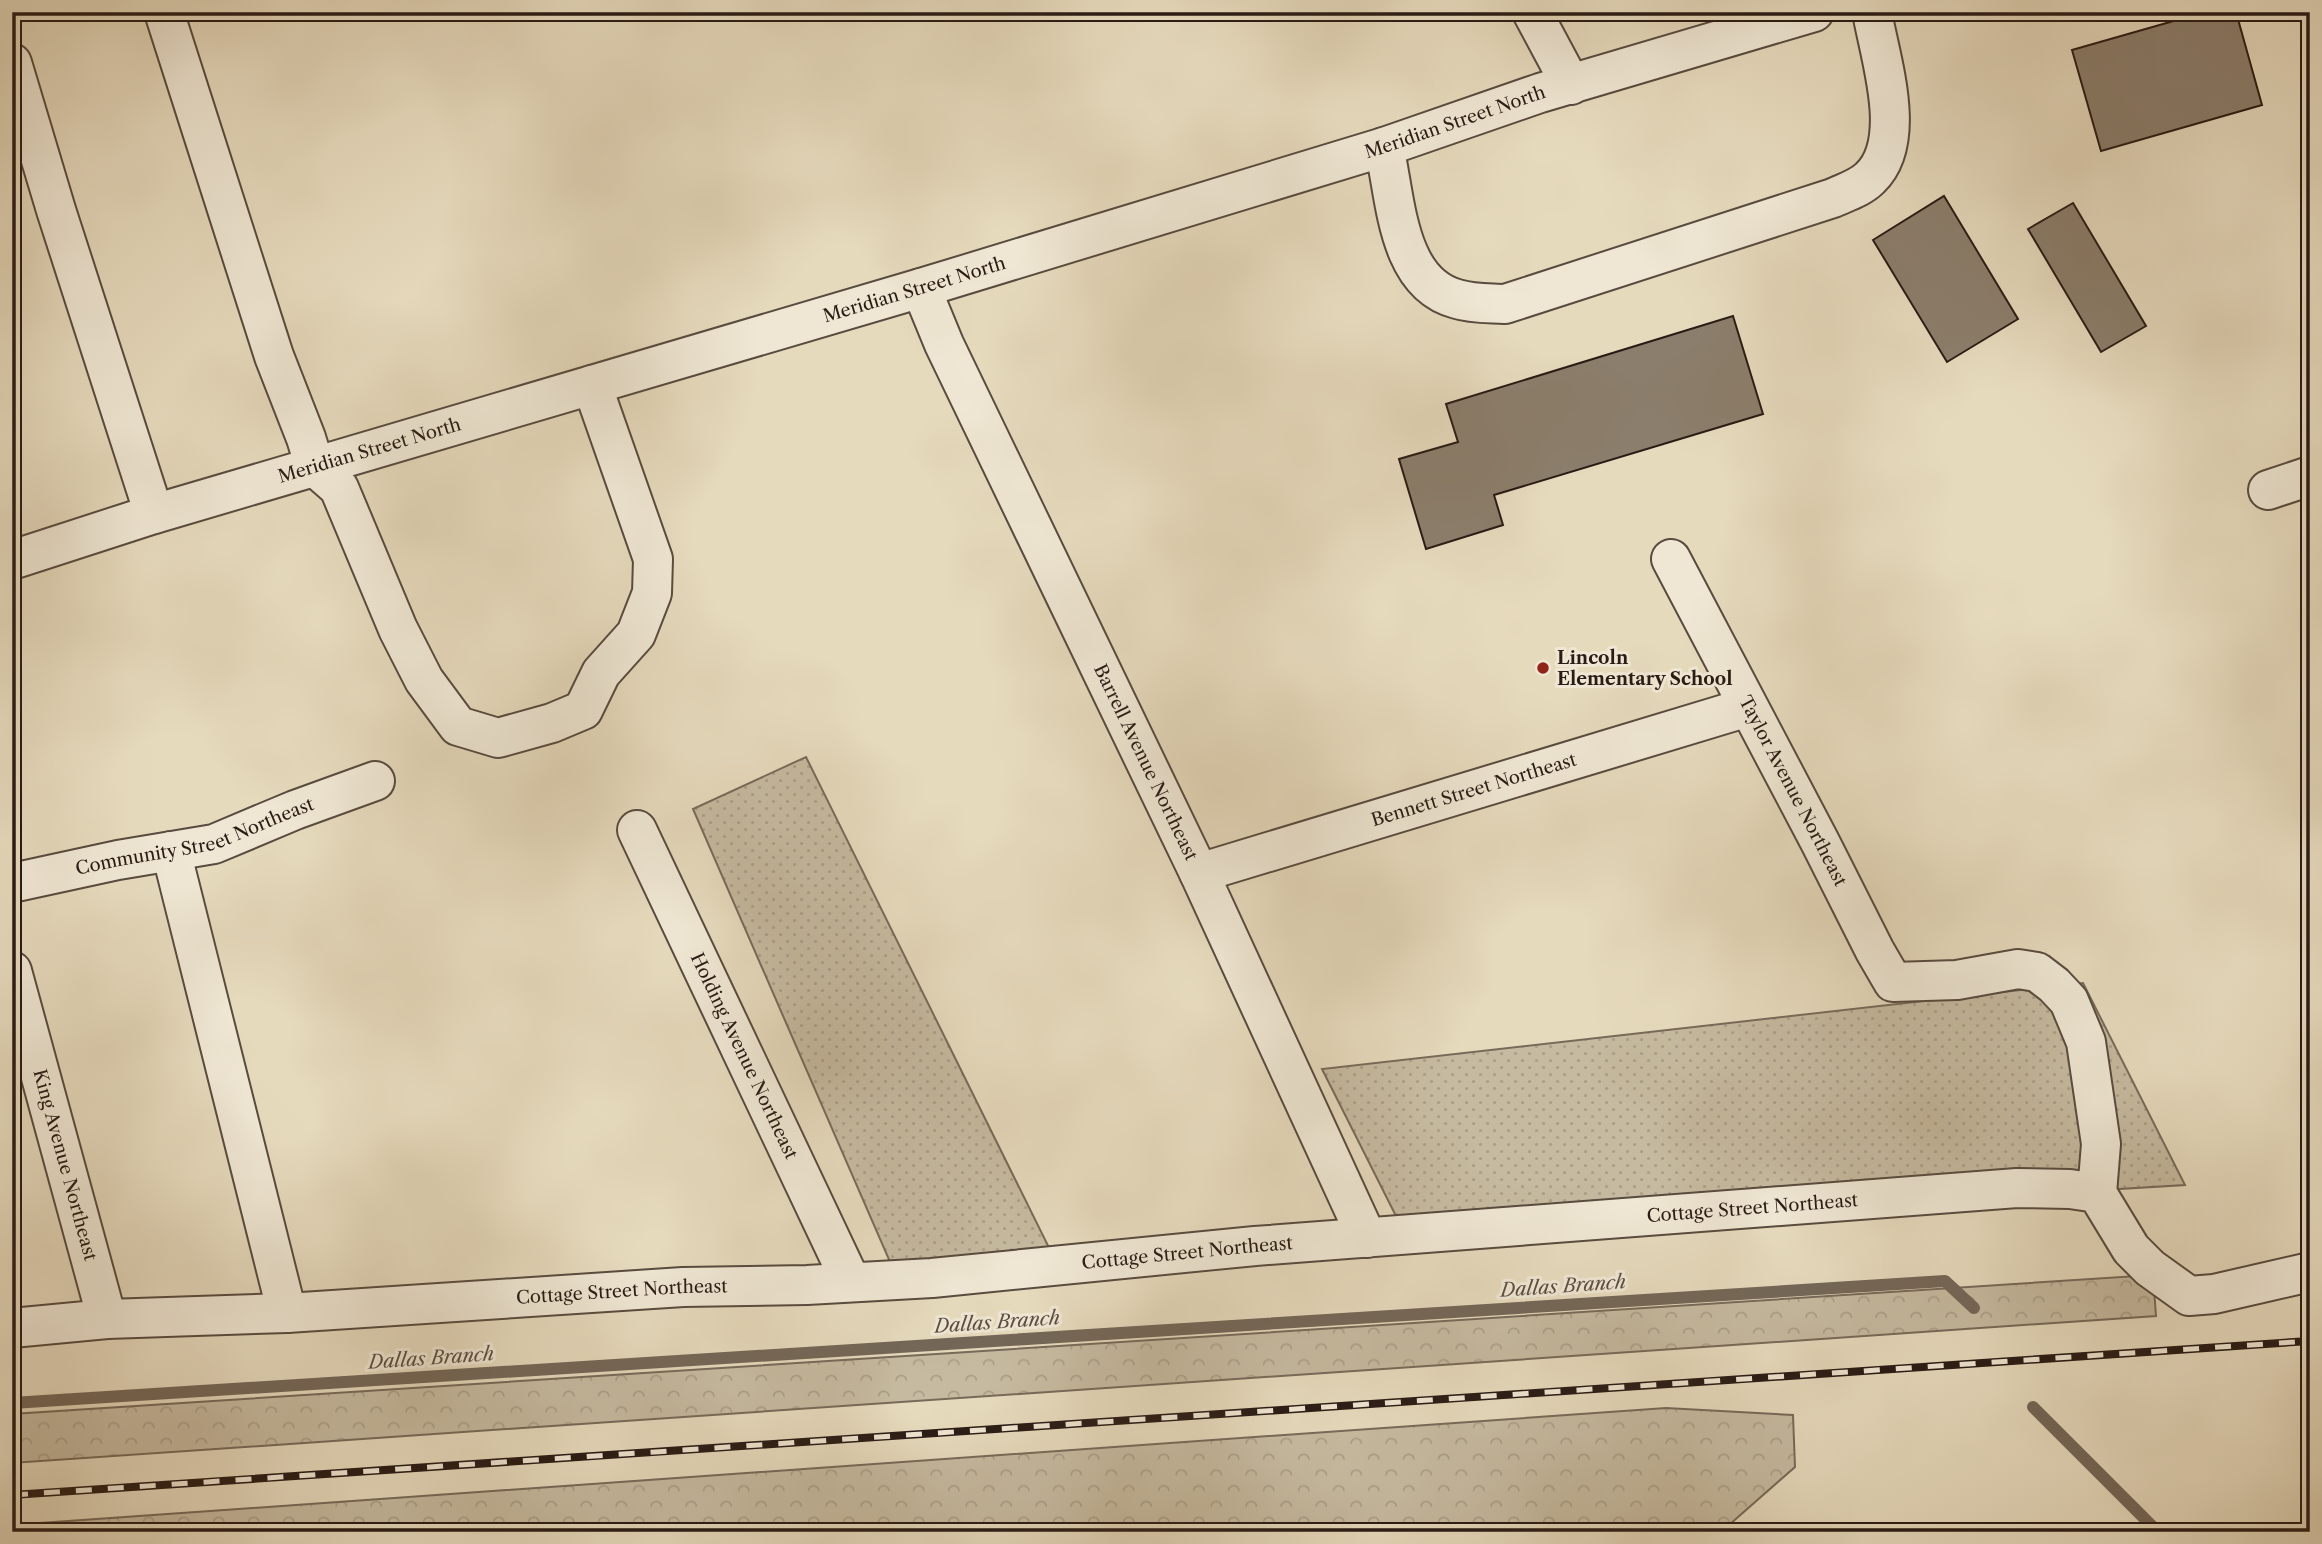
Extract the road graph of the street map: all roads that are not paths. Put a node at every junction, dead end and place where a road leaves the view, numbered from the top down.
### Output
1 (164, 12) edge
2 (1532, 12) edge
3 (1814, 12) edge
4 (1872, 12) edge
5 (12, 63) edge
6 (1571, 85) junction
7 (1384, 147) junction
8 (921, 288) junction
9 (592, 386) junction
10 (315, 467) junction
11 (2310, 477) edge
12 (2268, 490) dead end
13 (154, 514) junction
14 (12, 559) edge
15 (1671, 559) dead end
16 (1748, 707) junction
17 (375, 781) dead end
18 (637, 830) dead end
19 (171, 851) junction
20 (1199, 873) junction
21 (12, 883) edge
22 (12, 971) edge
23 (2097, 1194) junction
24 (1367, 1237) junction
25 (2310, 1272) edge
26 (851, 1282) junction
27 (287, 1313) junction
28 (107, 1320) junction
29 (12, 1328) edge

1 - 10 street
2 - 6 street
3 - 6 street, Meridian Street North
4 - 7 street
5 - 13 street
6 - 7 street, Meridian Street North
7 - 8 street, Meridian Street North
8 - 9 street, Meridian Street North
8 - 20 street, Barrell Avenue Northeast
9 - 10 street, Meridian Street North
9 - 10 street
10 - 13 street, Meridian Street North
11 - 12 street
13 - 14 street, Meridian Street North
15 - 16 street, Taylor Avenue Northeast
16 - 20 street, Bennett Street Northeast
16 - 23 street, Taylor Avenue Northeast
17 - 19 street, Community Street Northeast
18 - 26 street, Holding Avenue Northeast
19 - 21 street, Community Street Northeast
19 - 27 street
20 - 24 street, Barrell Avenue Northeast
22 - 28 street, King Avenue Northeast
23 - 24 street, Cottage Street Northeast
23 - 25 street
24 - 26 street, Cottage Street Northeast
26 - 27 street, Cottage Street Northeast
27 - 28 street, Cottage Street Northeast
28 - 29 street, Cottage Street Northeast

